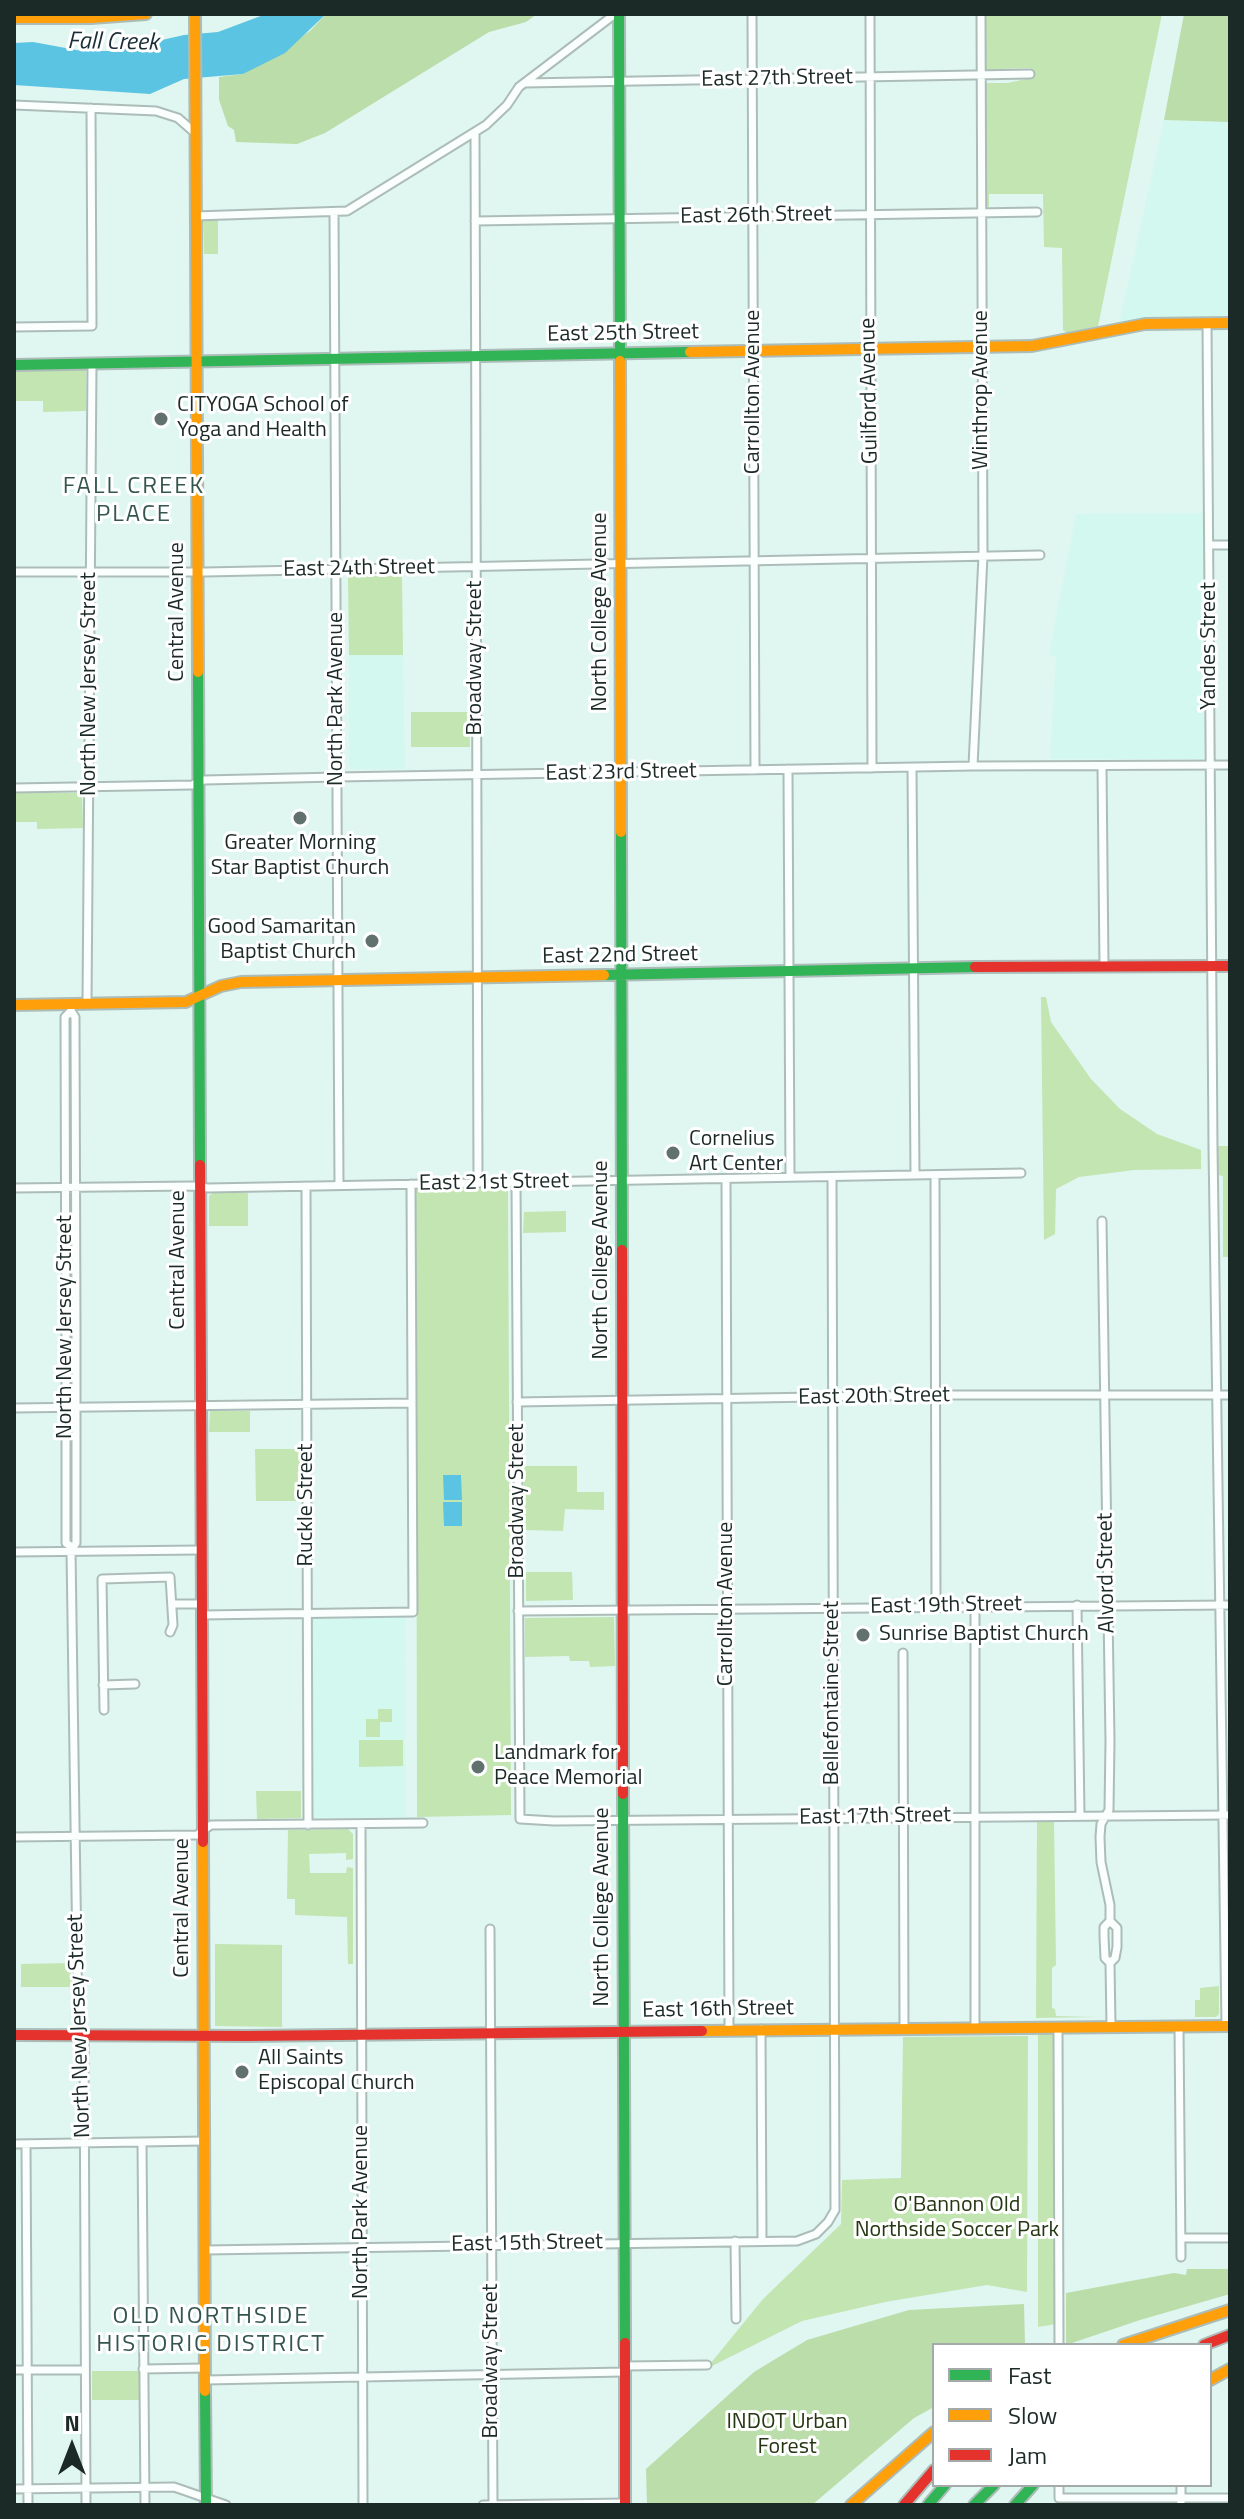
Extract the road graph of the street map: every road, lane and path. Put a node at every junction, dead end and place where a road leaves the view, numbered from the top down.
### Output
1 (146, 14) edge
2 (617, 14) edge
3 (752, 14) edge
4 (870, 14) edge
5 (981, 14) edge
6 (91, 16) edge
7 (14, 18) edge
8 (195, 18) edge
9 (1030, 74) dead end
10 (981, 76) junction
11 (869, 78) junction
12 (753, 79) junction
13 (619, 81) junction
14 (525, 83) junction
15 (14, 105) edge
16 (195, 106) junction
17 (91, 108) junction
18 (178, 118) junction
19 (194, 132) junction
20 (475, 133) junction
21 (334, 212) junction
22 (981, 212) junction
23 (1037, 212) dead end
24 (869, 214) junction
25 (195, 216) junction
26 (752, 217) junction
27 (619, 218) junction
28 (475, 221) junction
29 (1207, 323) junction
30 (1230, 323) edge
31 (14, 327) edge
32 (982, 347) junction
33 (870, 349) junction
34 (753, 351) junction
35 (619, 354) junction
36 (475, 356) junction
37 (335, 359) junction
38 (195, 362) junction
39 (92, 364) junction
40 (14, 365) edge
41 (1210, 545) junction
42 (1230, 545) edge
43 (1040, 555) dead end
44 (983, 556) junction
45 (872, 558) junction
46 (755, 560) junction
47 (621, 563) junction
48 (476, 566) junction
49 (336, 569) junction
50 (91, 571) junction
51 (197, 571) junction
52 (14, 572) edge
53 (1211, 765) junction
54 (1230, 765) edge
55 (973, 766) junction
56 (1102, 767) junction
57 (872, 768) junction
58 (912, 768) junction
59 (788, 769) junction
60 (755, 770) junction
61 (621, 773) junction
62 (476, 775) junction
63 (337, 777) junction
64 (199, 783) junction
65 (89, 786) junction
66 (14, 788) edge
67 (1104, 966) junction
68 (1212, 966) junction
69 (1230, 966) edge
70 (912, 970) junction
71 (789, 972) junction
72 (622, 975) junction
73 (478, 978) junction
74 (338, 981) junction
75 (200, 995) junction
76 (87, 1004) junction
77 (14, 1005) edge
78 (71, 1008) junction
79 (1021, 1173) dead end
80 (915, 1175) junction
81 (935, 1175) junction
82 (790, 1177) junction
83 (832, 1177) junction
84 (726, 1179) junction
85 (622, 1180) junction
86 (516, 1182) junction
87 (478, 1183) junction
88 (411, 1184) junction
89 (339, 1185) junction
90 (199, 1186) junction
91 (306, 1186) junction
92 (66, 1187) junction
93 (76, 1187) junction
94 (14, 1188) edge
95 (1102, 1221) dead end
96 (936, 1395) junction
97 (1216, 1395) junction
98 (1230, 1395) edge
99 (1104, 1396) junction
100 (832, 1398) junction
101 (727, 1399) junction
102 (621, 1400) junction
103 (517, 1402) junction
104 (412, 1403) junction
105 (306, 1404) junction
106 (200, 1405) junction
107 (76, 1407) junction
108 (14, 1408) edge
109 (66, 1408) junction
110 (72, 1549) junction
111 (200, 1550) junction
112 (14, 1552) edge
113 (173, 1604) junction
114 (975, 1605) junction
115 (1077, 1605) junction
116 (1108, 1605) junction
117 (1220, 1605) junction
118 (1230, 1605) edge
119 (936, 1606) junction
120 (833, 1607) junction
121 (727, 1608) junction
122 (201, 1609) junction
123 (622, 1610) junction
124 (518, 1611) junction
125 (307, 1614) junction
126 (170, 1632) dead end
127 (903, 1653) dead end
128 (135, 1684) dead end
129 (103, 1685) junction
130 (104, 1710) dead end
131 (1107, 1815) junction
132 (1226, 1815) edge
133 (903, 1816) junction
134 (975, 1816) junction
135 (1080, 1816) junction
136 (834, 1817) junction
137 (520, 1819) joint
138 (728, 1819) junction
139 (623, 1820) junction
140 (423, 1823) dead end
141 (361, 1824) junction
142 (308, 1825) junction
143 (203, 1831) junction
144 (76, 1836) junction
145 (14, 1837) edge
146 (1110, 1921) junction
147 (490, 1929) dead end
148 (1110, 1963) junction
149 (1111, 2026) junction
150 (1179, 2026) junction
151 (1228, 2026) edge
152 (975, 2027) junction
153 (1058, 2027) junction
154 (904, 2028) junction
155 (761, 2029) junction
156 (834, 2029) junction
157 (729, 2030) junction
158 (622, 2032) junction
159 (490, 2033) junction
160 (81, 2034) junction
161 (14, 2035) edge
162 (361, 2035) junction
163 (204, 2036) junction
164 (204, 2141) junction
165 (142, 2142) junction
166 (84, 2143) junction
167 (14, 2144) edge
168 (26, 2144) junction
169 (835, 2210) joint
170 (1181, 2238) junction
171 (1230, 2238) edge
172 (735, 2241) junction
173 (762, 2241) junction
174 (623, 2242) junction
175 (492, 2245) junction
176 (362, 2247) junction
177 (205, 2250) junction
178 (1181, 2257) dead end
179 (1230, 2310) edge
180 (736, 2319) dead end
181 (1230, 2335) edge
182 (1059, 2343) edge
183 (1129, 2343) edge
184 (1209, 2343) edge
185 (707, 2365) dead end
186 (143, 2369) junction
187 (624, 2369) junction
188 (1230, 2369) edge
189 (14, 2370) edge
190 (27, 2370) junction
191 (85, 2370) junction
192 (205, 2374) junction
193 (492, 2374) junction
194 (363, 2376) junction
195 (1212, 2378) edge
196 (932, 2434) edge
197 (932, 2472) edge
198 (943, 2487) edge
199 (992, 2487) edge
200 (1059, 2487) edge
201 (86, 2488) junction
202 (144, 2488) junction
203 (1030, 2488) edge
204 (14, 2489) edge
205 (28, 2489) junction
206 (1230, 2498) edge
207 (206, 2501) edge
208 (1181, 2501) edge
209 (625, 2504) edge
210 (28, 2505) edge
211 (86, 2505) edge
212 (145, 2505) edge
213 (226, 2505) edge
214 (363, 2505) edge
215 (483, 2505) edge
216 (493, 2505) edge
217 (851, 2505) edge
218 (904, 2505) edge
219 (928, 2505) edge
220 (974, 2505) edge
221 (1015, 2505) edge

1 - 6 main road
2 - 13 main road, North College Avenue
2 - 14 street
3 - 12 street, Carrollton Avenue
4 - 11 street, Guilford Avenue
5 - 10 street, Winthrop Avenue
6 - 7 main road
8 - 16 main road, Central Avenue
9 - 10 street, East 27th Street
10 - 11 street, East 27th Street
10 - 22 street, Winthrop Avenue
11 - 12 street, East 27th Street
11 - 24 street, Guilford Avenue
12 - 13 street, East 27th Street
12 - 26 street, Carrollton Avenue
13 - 14 street, East 27th Street
13 - 27 main road, North College Avenue
14 - 20 street
15 - 17 street
16 - 18 street
16 - 19 main road, Central Avenue
17 - 18 street
17 - 31 street
18 - 19 street
19 - 25 main road, Central Avenue
20 - 21 street
20 - 28 street, Broadway Street
21 - 25 street
21 - 37 street, North Park Avenue
22 - 23 street, East 26th Street
22 - 24 street, East 26th Street
22 - 32 street, Winthrop Avenue
24 - 26 street, East 26th Street
24 - 33 street, Guilford Avenue
25 - 38 main road, Central Avenue
26 - 27 street, East 26th Street
26 - 34 street, Carrollton Avenue
27 - 28 street, East 26th Street
27 - 35 main road, North College Avenue
28 - 36 street, Broadway Street
29 - 30 main road, East 25th Street
29 - 32 main road, East 25th Street
29 - 41 street, Yandes Street
32 - 33 main road, East 25th Street
32 - 44 street, Winthrop Avenue
33 - 34 main road, East 25th Street
33 - 45 street, Guilford Avenue
34 - 35 main road, East 25th Street
34 - 46 street, Carrollton Avenue
35 - 36 main road, East 25th Street
35 - 47 main road, North College Avenue
36 - 37 main road, East 25th Street
36 - 48 street, Broadway Street
37 - 38 main road, East 25th Street
37 - 49 street, North Park Avenue
38 - 39 main road, East 25th Street
38 - 51 main road, Central Avenue
39 - 40 main road, East 25th Street
39 - 50 street, North New Jersey Street
41 - 42 street
41 - 53 street, Yandes Street
43 - 44 street, East 24th Street
44 - 45 street, East 24th Street
44 - 55 street, Winthrop Avenue
45 - 46 street, East 24th Street
45 - 57 street, Guilford Avenue
46 - 47 street, East 24th Street
46 - 60 street, Carrollton Avenue
47 - 48 street, East 24th Street
47 - 61 main road, North College Avenue
48 - 49 street, East 24th Street
48 - 62 street, Broadway Street
49 - 51 street, East 24th Street
49 - 63 street, North Park Avenue
50 - 51 street, East 24th Street
50 - 52 street, East 24th Street
50 - 65 street, North New Jersey Street
51 - 64 main road, Central Avenue
53 - 54 street, East 23rd Street
53 - 56 street, East 23rd Street
53 - 68 street, Yandes Street
55 - 56 street, East 23rd Street
55 - 58 street, East 23rd Street
56 - 67 street
57 - 58 street, East 23rd Street
57 - 59 street, East 23rd Street
58 - 70 street
59 - 60 street, East 23rd Street
59 - 71 street
60 - 61 street, East 23rd Street
61 - 62 street, East 23rd Street
61 - 72 main road, North College Avenue
62 - 63 street, East 23rd Street
62 - 73 street, Broadway Street
63 - 64 street, East 23rd Street
63 - 74 street, North Park Avenue
64 - 65 street, East 23rd Street
64 - 75 main road, Central Avenue
65 - 66 street, East 23rd Street
65 - 76 street, North New Jersey Street
67 - 68 main road, East 22nd Street
67 - 70 main road, East 22nd Street
68 - 69 main road, East 22nd Street
68 - 97 street, Yandes Street
70 - 71 main road, East 22nd Street
70 - 80 street
71 - 72 main road, East 22nd Street
71 - 82 street
72 - 73 main road, East 22nd Street
72 - 85 main road, North College Avenue
73 - 74 main road, East 22nd Street
73 - 87 street, Broadway Street
74 - 75 main road, East 22nd Street
74 - 89 street, North Park Avenue
75 - 76 main road, East 22nd Street
75 - 90 main road, Central Avenue
76 - 78 main road, East 22nd Street
77 - 78 main road, East 22nd Street
78 - 92 street, North New Jersey Street
78 - 93 street, North New Jersey Street
79 - 81 street, East 21st Street
80 - 81 street, East 21st Street
80 - 83 street, East 21st Street
81 - 96 street
82 - 83 street, East 21st Street
82 - 84 street, East 21st Street
83 - 100 street, Bellefontaine Street
84 - 85 street, East 21st Street
84 - 101 street, Carrollton Avenue
85 - 86 street, East 21st Street
85 - 102 main road, North College Avenue
86 - 87 street, East 21st Street
86 - 103 street, Broadway Street
87 - 88 street, East 21st Street
88 - 89 street, East 21st Street
88 - 104 street
89 - 91 street, East 21st Street
90 - 91 street, East 21st Street
90 - 93 street, East 21st Street
90 - 106 main road, Central Avenue
91 - 105 street, Ruckle Street
92 - 93 street, East 21st Street
92 - 94 street, East 21st Street
92 - 109 street, North New Jersey Street
93 - 107 street, North New Jersey Street
95 - 99 street, Alvord Street
96 - 99 street, East 20th Street
96 - 100 street, East 20th Street
96 - 119 street
97 - 98 street, East 20th Street
97 - 99 street, East 20th Street
97 - 117 street, Yandes Street
99 - 116 street, Alvord Street
100 - 101 street, East 20th Street
100 - 120 street, Bellefontaine Street
101 - 102 street, East 20th Street
101 - 121 street, Carrollton Avenue
102 - 103 street, East 20th Street
102 - 123 main road, North College Avenue
103 - 124 street, Broadway Street
104 - 105 street
104 - 125 street
105 - 106 street
105 - 125 street, Ruckle Street
106 - 107 street
106 - 111 main road, Central Avenue
107 - 109 street
107 - 110 street, North New Jersey Street
108 - 109 street
109 - 110 street, North New Jersey Street
110 - 111 street
110 - 112 street
110 - 144 street, North New Jersey Street
111 - 122 main road, Central Avenue
113 - 122 street
113 - 126 street
113 - 129 street
114 - 115 street, East 19th Street
114 - 119 street, East 19th Street
114 - 134 street
115 - 116 street, East 19th Street
115 - 135 street
116 - 117 street, East 19th Street
116 - 131 street, Alvord Street
117 - 118 street, East 19th Street
117 - 132 street, Yandes Street
119 - 120 street, East 19th Street
120 - 121 street, East 19th Street
120 - 136 street, Bellefontaine Street
121 - 123 street, East 19th Street
121 - 138 street, Carrollton Avenue
122 - 125 street
122 - 143 main road, Central Avenue
123 - 124 street, East 19th Street
123 - 139 main road, North College Avenue
124 - 137 street, Broadway Street
125 - 142 street, Ruckle Street
127 - 133 street
128 - 129 street
129 - 130 street
131 - 132 street, East 17th Street
131 - 135 street, East 17th Street
131 - 146 street, Alvord Street
132 - 151 street, Yandes Street
133 - 134 street, East 17th Street
133 - 136 street, East 17th Street
133 - 154 street
134 - 135 street, East 17th Street
134 - 152 street
136 - 138 street, East 17th Street
136 - 156 street, Bellefontaine Street
137 - 139 street, East 17th Street
138 - 139 street, East 17th Street
138 - 157 street, Carrollton Avenue
139 - 158 main road, North College Avenue
140 - 141 street
141 - 142 street
141 - 162 street, North Park Avenue
142 - 143 street
143 - 144 street
143 - 163 main road, Central Avenue
144 - 145 street
144 - 160 street, North New Jersey Street
146 - 148 street, Alvord Street
146 - 148 street, Alvord Street
147 - 159 street, Broadway Street
148 - 149 street, Alvord Street
149 - 150 main road, East 16th Street
149 - 153 main road, East 16th Street
150 - 151 main road, East 16th Street
150 - 170 street
152 - 153 main road, East 16th Street
152 - 154 main road, East 16th Street
153 - 182 street
154 - 156 main road, East 16th Street
155 - 156 main road, East 16th Street
155 - 157 main road, East 16th Street
155 - 173 street
156 - 169 street, Bellefontaine Street
157 - 158 main road, East 16th Street
158 - 159 main road, East 16th Street
158 - 174 main road, North College Avenue
159 - 162 main road, East 16th Street
159 - 175 street, Broadway Street
160 - 161 main road, East 16th Street
160 - 163 main road, East 16th Street
160 - 166 street, North New Jersey Street
162 - 163 main road, East 16th Street
162 - 176 street, North Park Avenue
163 - 164 main road, Central Avenue
164 - 165 street
164 - 177 main road, Central Avenue
165 - 166 street
165 - 186 street
166 - 168 street
166 - 191 street, North New Jersey Street
167 - 168 street
168 - 190 street
169 - 173 street, East 15th Street
170 - 171 street
170 - 178 street
172 - 173 street, East 15th Street
172 - 174 street, East 15th Street
172 - 180 street
174 - 175 street, East 15th Street
174 - 187 main road, North College Avenue
175 - 176 street, East 15th Street
175 - 193 street, Broadway Street
176 - 177 street, East 15th Street
176 - 194 street, North Park Avenue
177 - 192 main road, Central Avenue
179 - 183 main road
181 - 184 main road
185 - 187 street
186 - 192 street
186 - 202 street
187 - 193 street
187 - 209 main road, North College Avenue
188 - 195 main road
189 - 190 street
190 - 191 street
190 - 205 street
191 - 201 street, North New Jersey Street
192 - 194 street
192 - 207 main road, Central Avenue
193 - 194 street
193 - 216 street, Broadway Street
194 - 214 street, North Park Avenue
196 - 217 main road
197 - 218 main road
198 - 219 main road
199 - 220 main road
200 - 208 street
201 - 202 street
201 - 205 street
201 - 211 street, North New Jersey Street
202 - 207 street
202 - 212 street
203 - 221 main road
204 - 205 street
205 - 210 street
206 - 208 street
207 - 213 street
209 - 216 street
215 - 216 street

